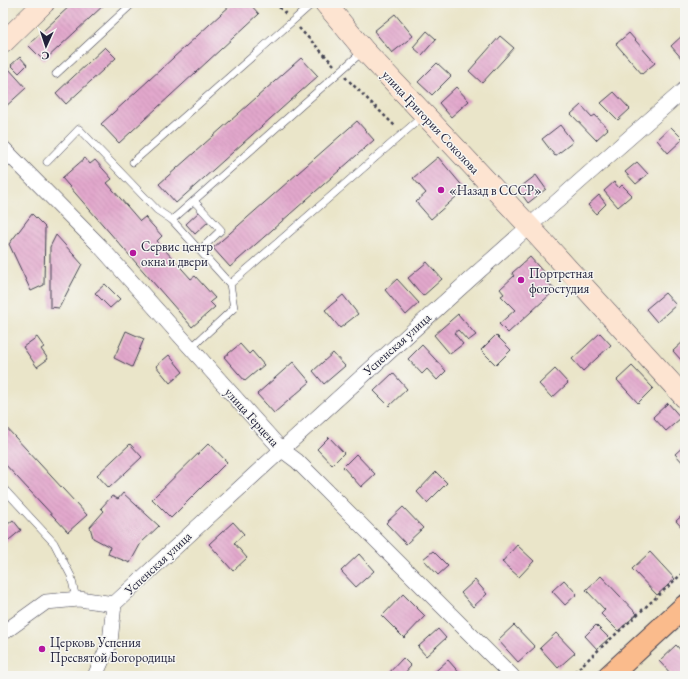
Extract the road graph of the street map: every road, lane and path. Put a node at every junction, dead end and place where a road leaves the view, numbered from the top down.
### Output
1 (44, 3) edge
2 (133, 3) edge
3 (275, 3) edge
4 (326, 4) edge
5 (292, 21) junction
6 (3, 43) edge
7 (364, 50) junction
8 (340, 72) junction
9 (56, 74) dead end
10 (685, 89) edge
11 (425, 114) junction
12 (402, 134) junction
13 (3, 148) edge
14 (47, 162) dead end
15 (133, 162) dead end
16 (194, 201) junction
17 (172, 220) junction
18 (528, 225) junction
19 (200, 250) junction
20 (230, 284) junction
21 (191, 348) junction
22 (685, 398) edge
23 (281, 449) junction
24 (3, 488) edge
25 (685, 571) edge
26 (76, 599) junction
27 (114, 604) junction
28 (685, 606) edge
29 (3, 633) edge
30 (95, 676) edge
31 (512, 676) edge
32 (570, 676) edge
33 (609, 676) edge

1 - 6 street
2 - 9 lane
3 - 5 path
4 - 5 lane
4 - 7 street, улица Григория Соколова
5 - 8 path
5 - 15 lane
7 - 8 lane
7 - 11 street, улица Григория Соколова
8 - 12 path
8 - 16 lane
10 - 18 street, Успенская улица
11 - 12 lane
11 - 18 street, улица Григория Соколова
12 - 20 lane
13 - 21 street, улица Герцена
14 - 17 lane
16 - 17 lane
16 - 19 lane
17 - 19 lane
18 - 22 street, улица Григория Соколова
18 - 23 street, Успенская улица
19 - 20 lane
20 - 21 lane
21 - 23 street, улица Герцена
23 - 27 street, Успенская улица
23 - 31 street, улица Герцена
24 - 26 lane
25 - 32 path
26 - 27 street, Успенская улица
26 - 29 street, Успенская улица
27 - 30 street, Успенская улица
28 - 33 main road

